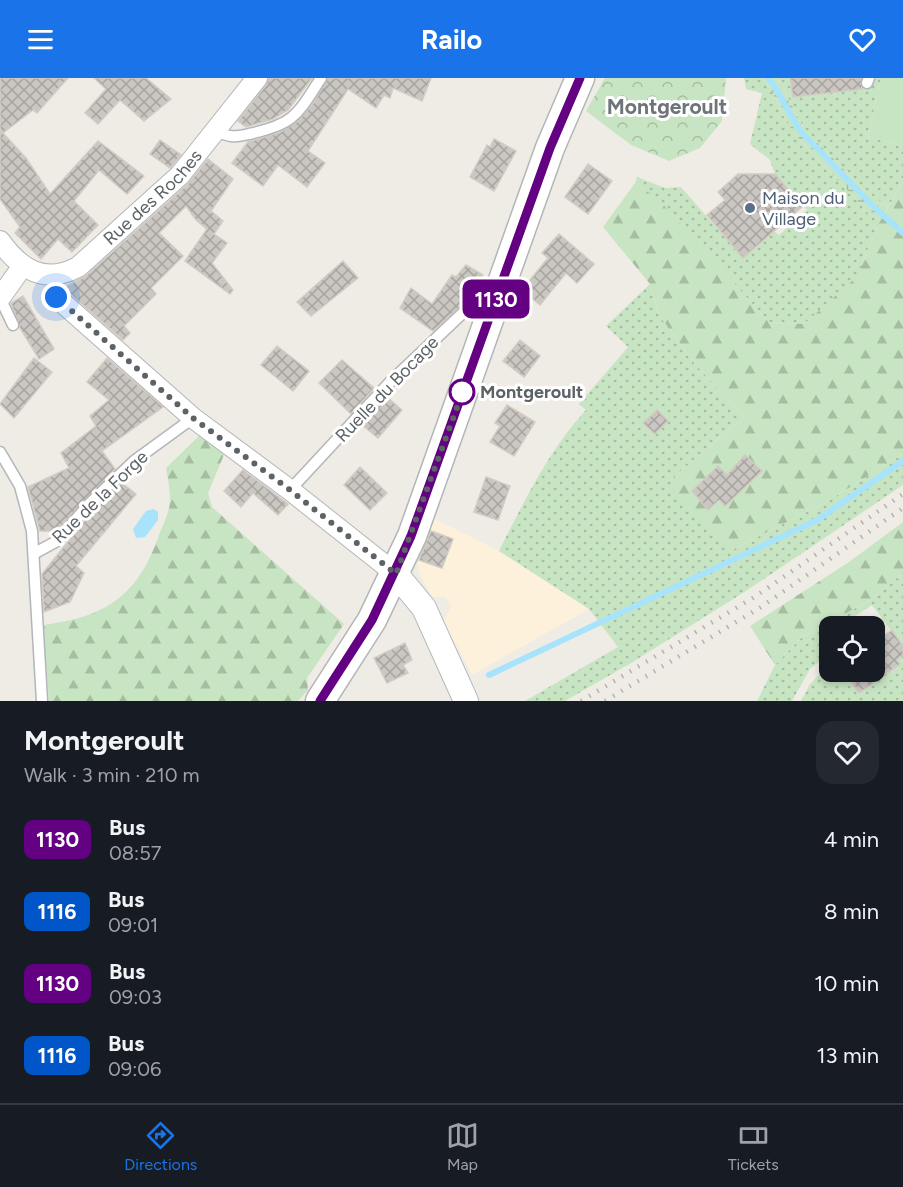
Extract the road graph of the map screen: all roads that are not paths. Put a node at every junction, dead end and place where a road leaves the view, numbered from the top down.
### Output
1 (258, 78) edge
2 (321, 78) edge
3 (579, 79) edge
4 (218, 131) junction
5 (0, 241) edge
6 (22, 267) junction
7 (56, 297) dead end
8 (0, 298) edge
9 (494, 305) junction
10 (13, 325) dead end
11 (193, 418) junction
12 (0, 452) edge
13 (290, 490) junction
14 (35, 553) junction
15 (396, 574) junction
16 (42, 701) edge
17 (320, 701) edge
18 (466, 701) edge

1 - 4 street, Rue des Roches
2 - 4 lane
3 - 9 main road
4 - 6 street, Rue des Roches
5 - 6 street
6 - 8 street
7 - 11 street
8 - 10 lane
9 - 13 lane, Ruelle du Bocage
9 - 15 main road
11 - 13 street
11 - 14 lane, Rue de la Forge
12 - 14 lane
13 - 15 street
14 - 16 lane
15 - 17 main road
15 - 18 street

